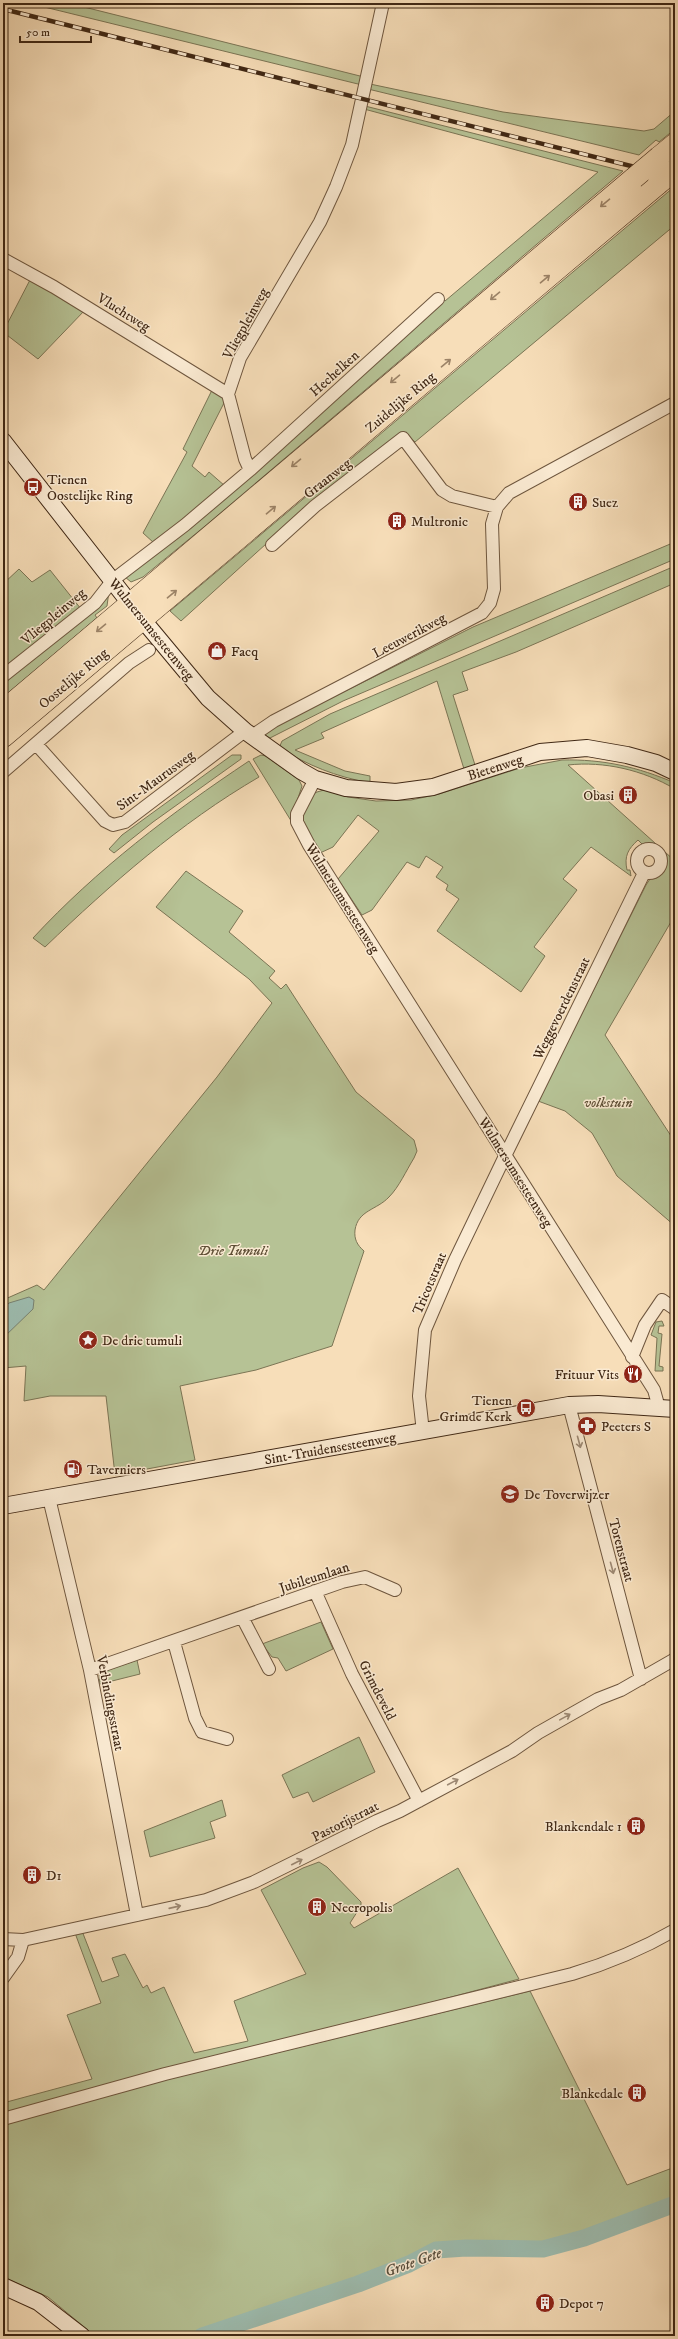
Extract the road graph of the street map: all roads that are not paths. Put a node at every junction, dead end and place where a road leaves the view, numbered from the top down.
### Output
1 (383, 3) edge
2 (675, 144) edge
3 (667, 163) edge
4 (3, 259) edge
5 (438, 299) dead end
6 (228, 394) junction
7 (675, 403) edge
8 (3, 441) edge
9 (250, 470) junction
10 (497, 507) junction
11 (272, 545) dead end
12 (113, 580) junction
13 (131, 603) junction
14 (143, 620) junction
15 (149, 650) dead end
16 (3, 676) edge
17 (3, 711) edge
18 (248, 733) junction
19 (3, 737) edge
20 (36, 744) junction
21 (3, 772) edge
22 (675, 772) edge
23 (315, 778) junction
24 (644, 872) dead end
25 (505, 1156) junction
26 (675, 1309) edge
27 (632, 1357) junction
28 (569, 1404) junction
29 (659, 1408) junction
30 (675, 1409) edge
31 (423, 1432) junction
32 (50, 1498) junction
33 (3, 1506) edge
34 (396, 1590) dead end
35 (315, 1591) junction
36 (242, 1618) junction
37 (174, 1642) junction
38 (675, 1659) edge
39 (269, 1669) dead end
40 (90, 1670) junction
41 (641, 1679) junction
42 (227, 1739) dead end
43 (419, 1801) junction
44 (137, 1915) junction
45 (675, 1930) edge
46 (3, 1939) edge
47 (23, 1940) junction
48 (3, 1978) edge
49 (3, 2119) edge
50 (3, 2286) edge
51 (82, 2336) edge

1 - 6 street, Vliegpleinweg
2 - 3 highway
3 -> 13 highway, Zuidelijke Ring, bridge
14 -> 3 highway, Zuidelijke Ring, bridge
4 - 6 street, Vluchtweg
5 - 9 street, Hechelken
6 - 9 street
7 - 10 street, Leeuwerikweg
8 - 12 street, Wulmersumsesteenweg
9 - 12 street, Vliegpleinweg
10 - 11 street, Graanweg
10 - 18 street, Leeuwerikweg
12 - 13 street, Wulmersumsesteenweg
12 - 16 street, Vliegpleinweg
13 - 14 street, Wulmersumsesteenweg
13 -> 17 highway, Oostelijke Ring
14 - 18 street, Wulmersumsesteenweg
14 - 19 highway, Oostelijke Ring
15 - 20 street
18 - 20 street, Sint-Maurusweg
18 - 23 street, Wulmersumsesteenweg
20 - 21 street
22 - 23 street, Bietenweg
23 - 25 street, Wulmersumsesteenweg
24 - 25 street, Weggevoerdenstraat
25 - 27 street, Wulmersumsesteenweg
25 - 31 street, Tricotstraat
26 - 27 street
27 - 29 street, Wulmersumsesteenweg
28 - 29 street, Sint-Truidensesteenweg
28 - 31 street, Sint-Truidensesteenweg
28 -> 41 street, Torenstraat
29 - 30 street, Sint-Truidensesteenweg
31 - 32 street, Sint-Truidensesteenweg
32 - 33 street, Sint-Truidensesteenweg
32 - 40 street, Verbindingsstraat
34 - 35 street, Jubileumlaan
35 - 36 street, Jubileumlaan
35 - 43 street, Grimdeveld
36 - 37 street, Jubileumlaan
36 - 39 street
37 - 40 street, Jubileumlaan
37 - 42 street
38 - 41 street, Pastorijstraat
40 - 44 street, Verbindingsstraat
43 -> 41 street, Pastorijstraat
44 -> 43 street, Pastorijstraat
44 - 47 street, Pastorijstraat
45 - 49 street
46 - 47 street, Pastorijstraat
47 - 48 street
50 - 51 street

